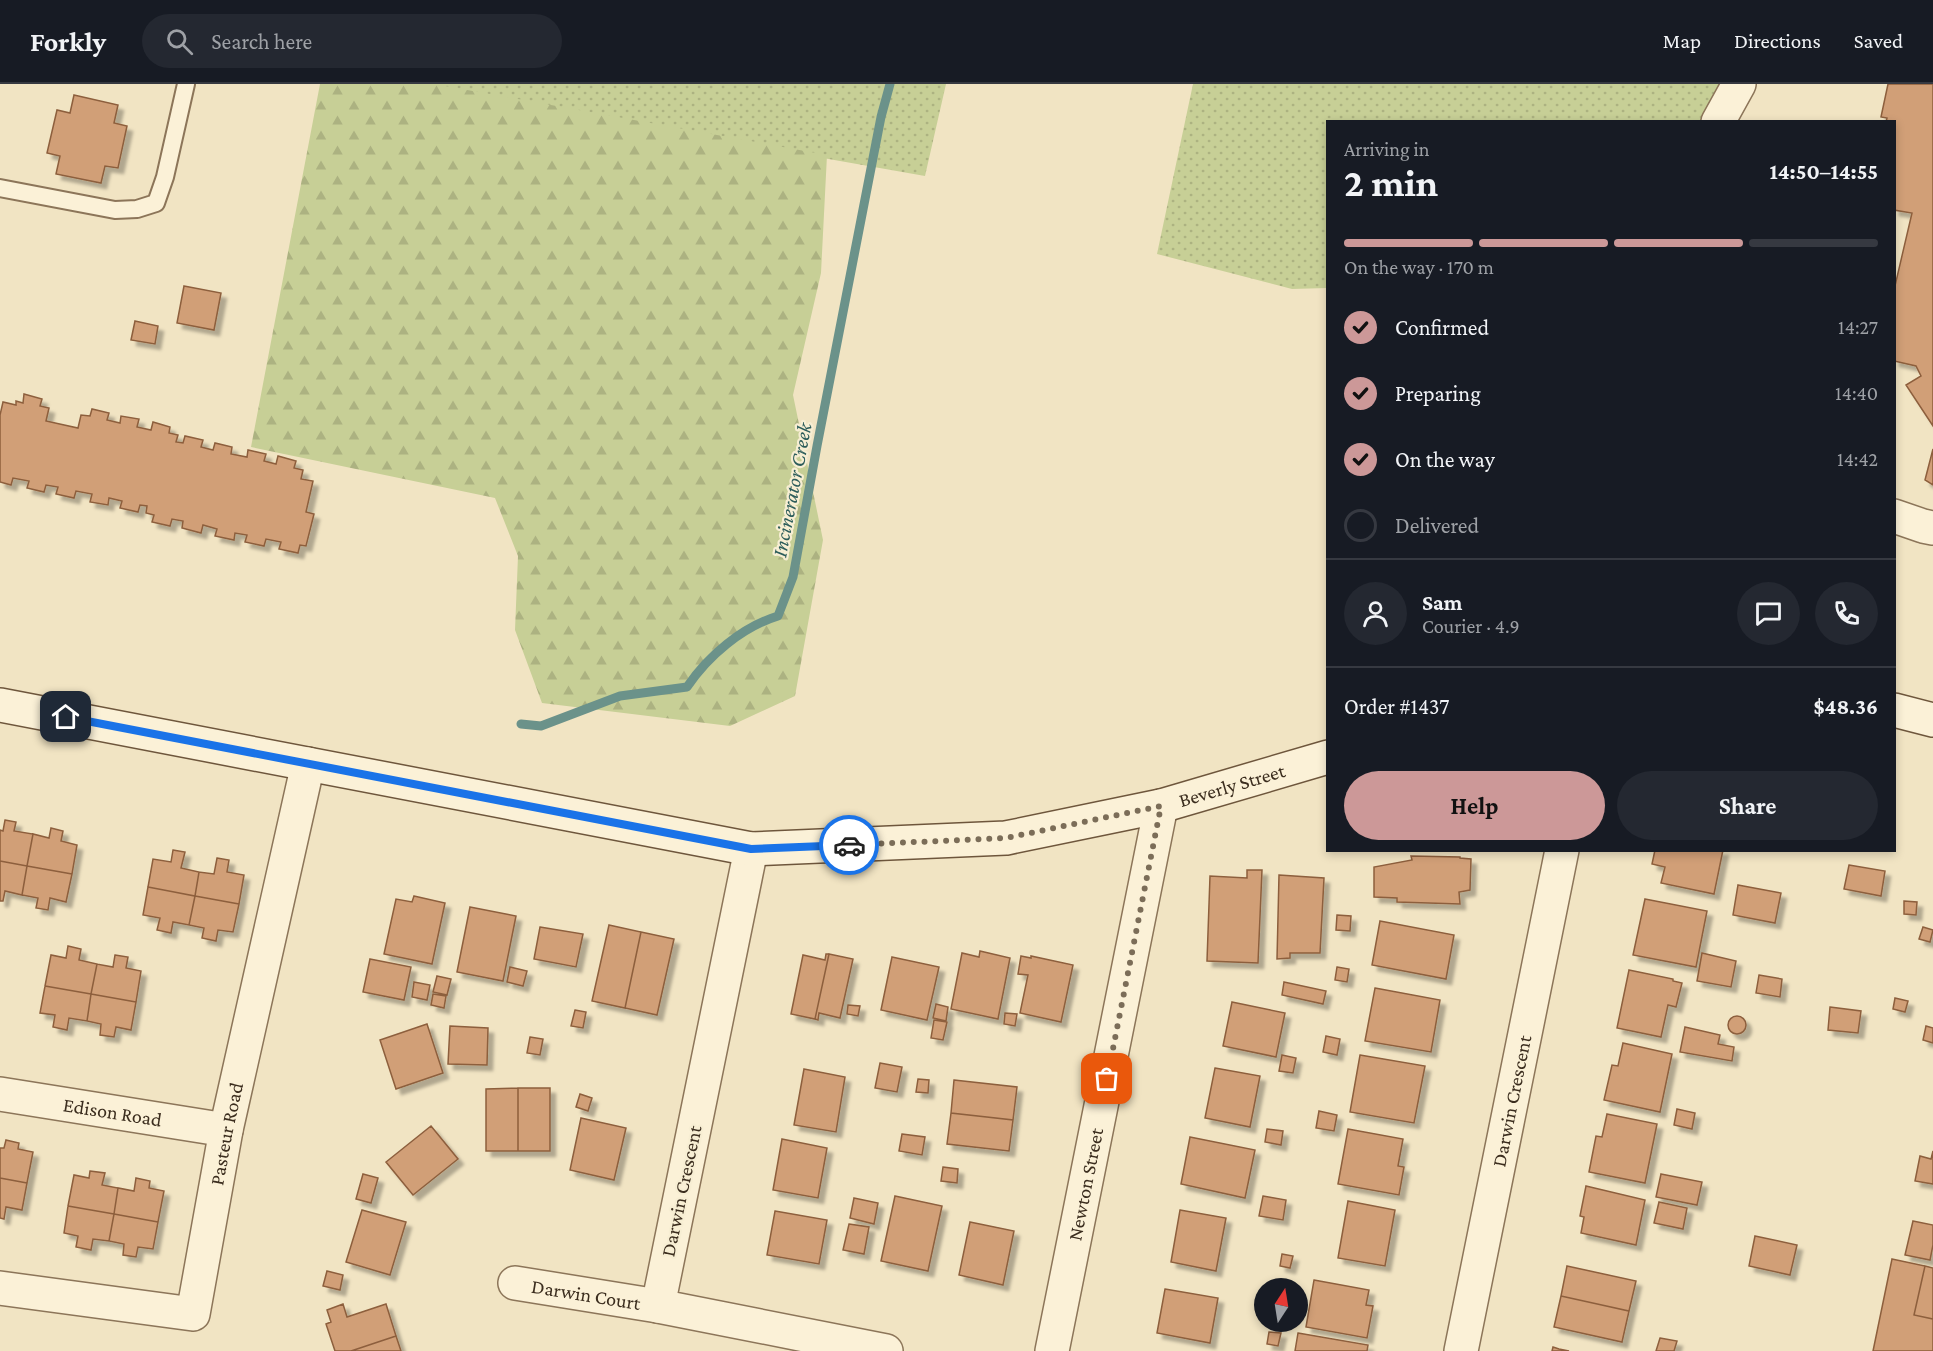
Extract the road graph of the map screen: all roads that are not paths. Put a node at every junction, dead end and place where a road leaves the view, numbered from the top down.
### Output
1 (186, 84) edge
2 (1739, 84) edge
3 (1719, 120) edge
4 (0, 189) edge
5 (1896, 517) edge
6 (1933, 528) edge
7 (0, 705) edge
8 (1896, 711) edge
9 (1933, 720) edge
10 (1326, 759) edge
11 (308, 764) junction
12 (1161, 806) junction
13 (751, 849) junction
14 (1562, 852) edge
15 (0, 1094) edge
16 (226, 1130) junction
17 (516, 1283) dead end
18 (0, 1288) edge
19 (658, 1306) junction
20 (886, 1351) edge
21 (1052, 1351) edge
22 (1461, 1351) edge

1 - 4 lane
2 - 3 street
5 - 6 street
7 - 11 street, Beverly Street
8 - 9 street
10 - 12 street, Beverly Street
11 - 13 street, Beverly Street
11 - 16 street, Pasteur Road
12 - 13 street, Beverly Street
12 - 21 street, Newton Street
13 - 19 street, Darwin Crescent
14 - 22 street, Darwin Crescent
15 - 16 street, Edison Road
16 - 18 street, Pasteur Road
17 - 19 street, Darwin Court
19 - 20 street

